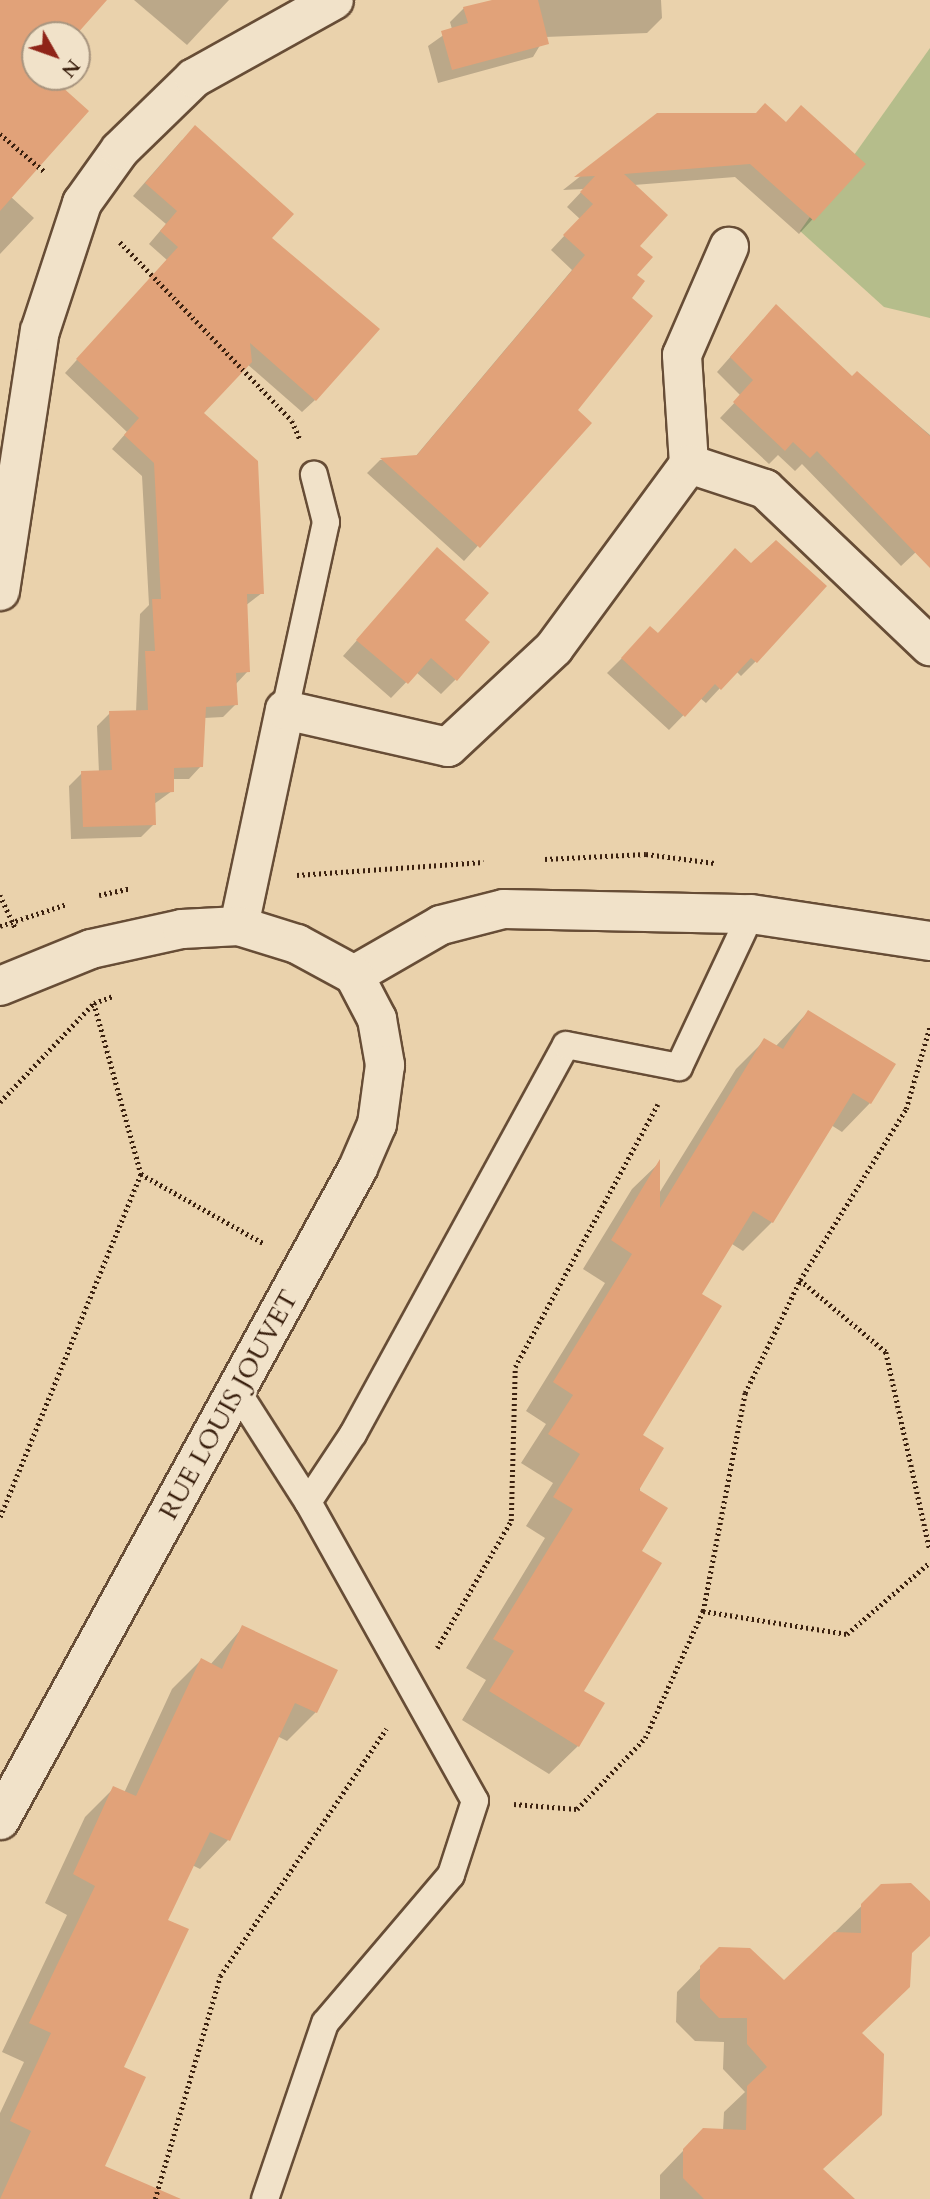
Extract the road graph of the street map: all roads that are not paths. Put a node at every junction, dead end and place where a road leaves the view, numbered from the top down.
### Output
1 (334, 0) edge
2 (729, 247) dead end
3 (689, 464) junction
4 (314, 475) road end
5 (0, 591) edge
6 (930, 646) edge
7 (285, 710) junction
8 (751, 914) junction
9 (239, 926) junction
10 (930, 941) edge
11 (354, 975) junction
12 (0, 986) edge
13 (237, 1391) junction
14 (309, 1502) junction
15 (0, 1820) edge
16 (265, 2199) edge

1 - 5 street
2 - 3 street
3 - 6 street
3 - 7 street
4 - 7 lane
7 - 9 street
8 - 10 street
8 - 11 street
8 - 14 lane
9 - 11 street
9 - 12 street
11 - 13 street, RUE LOUIS JOUVET
13 - 14 lane
13 - 15 street, RUE LOUIS JOUVET
14 - 16 lane

